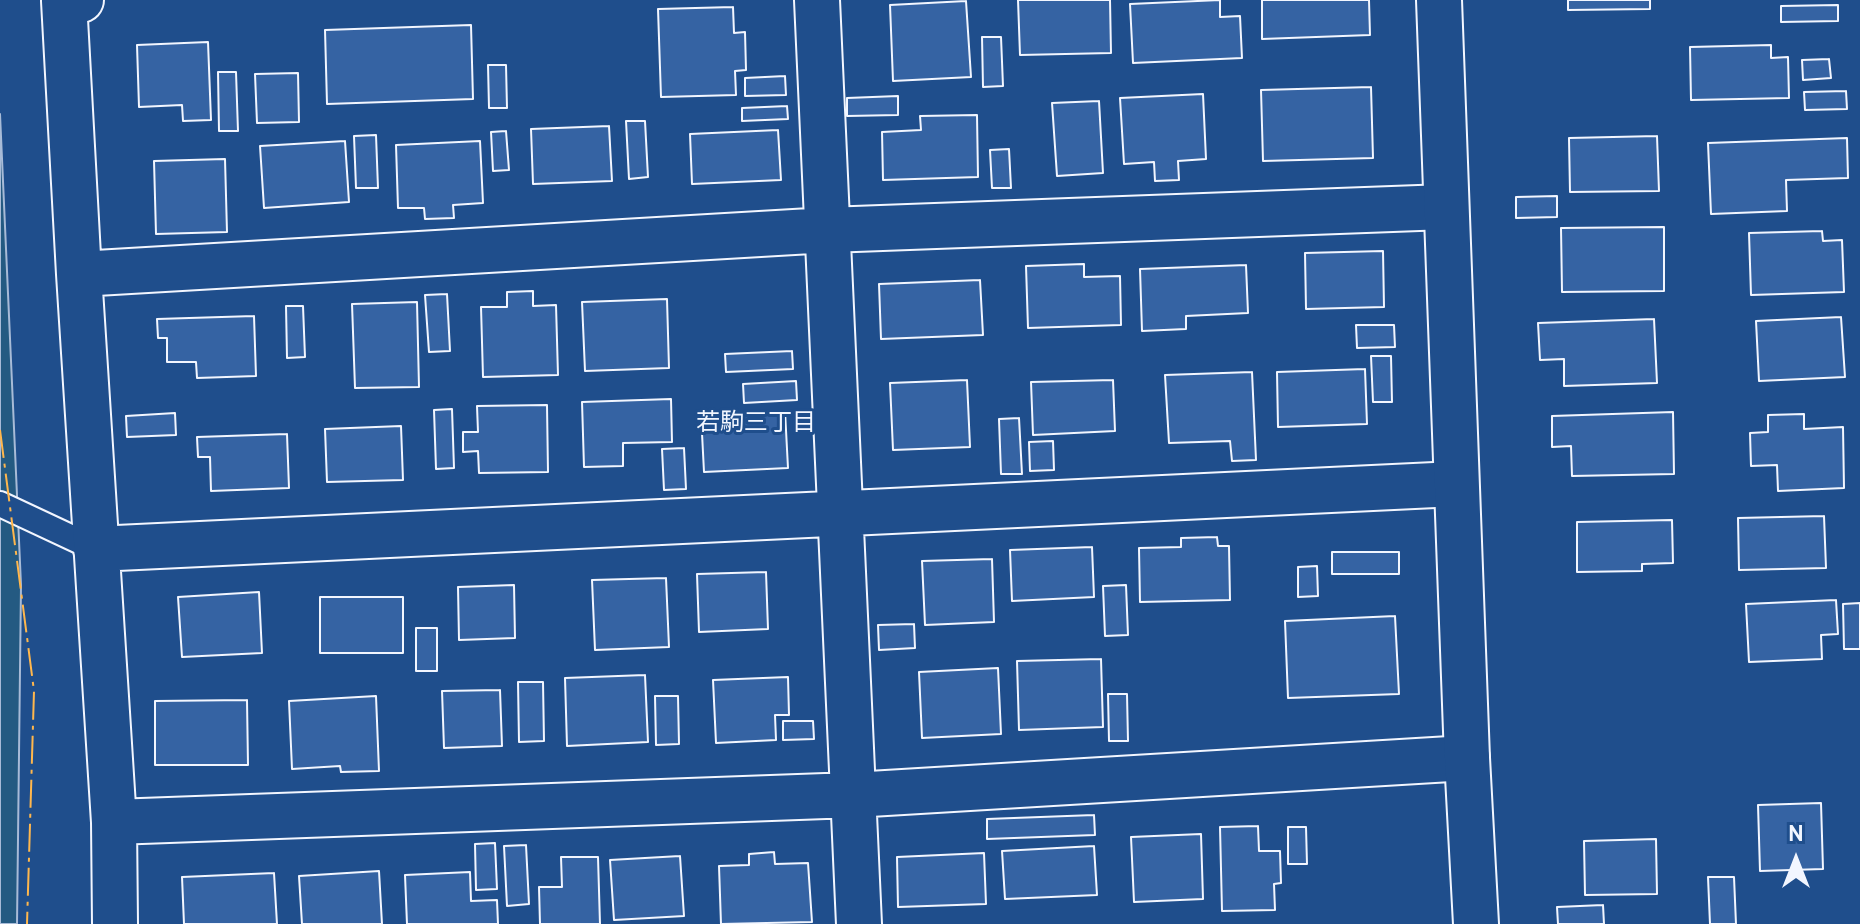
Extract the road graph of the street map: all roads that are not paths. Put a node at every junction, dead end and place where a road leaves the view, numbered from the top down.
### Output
1 (64, 0) edge
2 (81, 0) edge
3 (817, 0) edge
4 (1439, 0) edge
5 (1446, 207) junction
6 (828, 230) junction
7 (79, 274) junction
8 (1456, 484) junction
9 (0, 504) edge
10 (839, 512) junction
11 (96, 549) junction
12 (1467, 758) junction
13 (853, 795) junction
14 (114, 822) junction
15 (115, 924) edge
16 (859, 924) edge
17 (1476, 924) edge

1 - 2 street
1 - 7 street
3 - 6 street
4 - 5 street
5 - 6 street
5 - 8 street
6 - 7 street
6 - 10 street
7 - 11 street
8 - 10 street
8 - 12 street
9 - 11 lane
10 - 11 street
10 - 13 street
11 - 14 street
12 - 13 street
12 - 17 street
13 - 14 street
13 - 16 street
14 - 15 street

